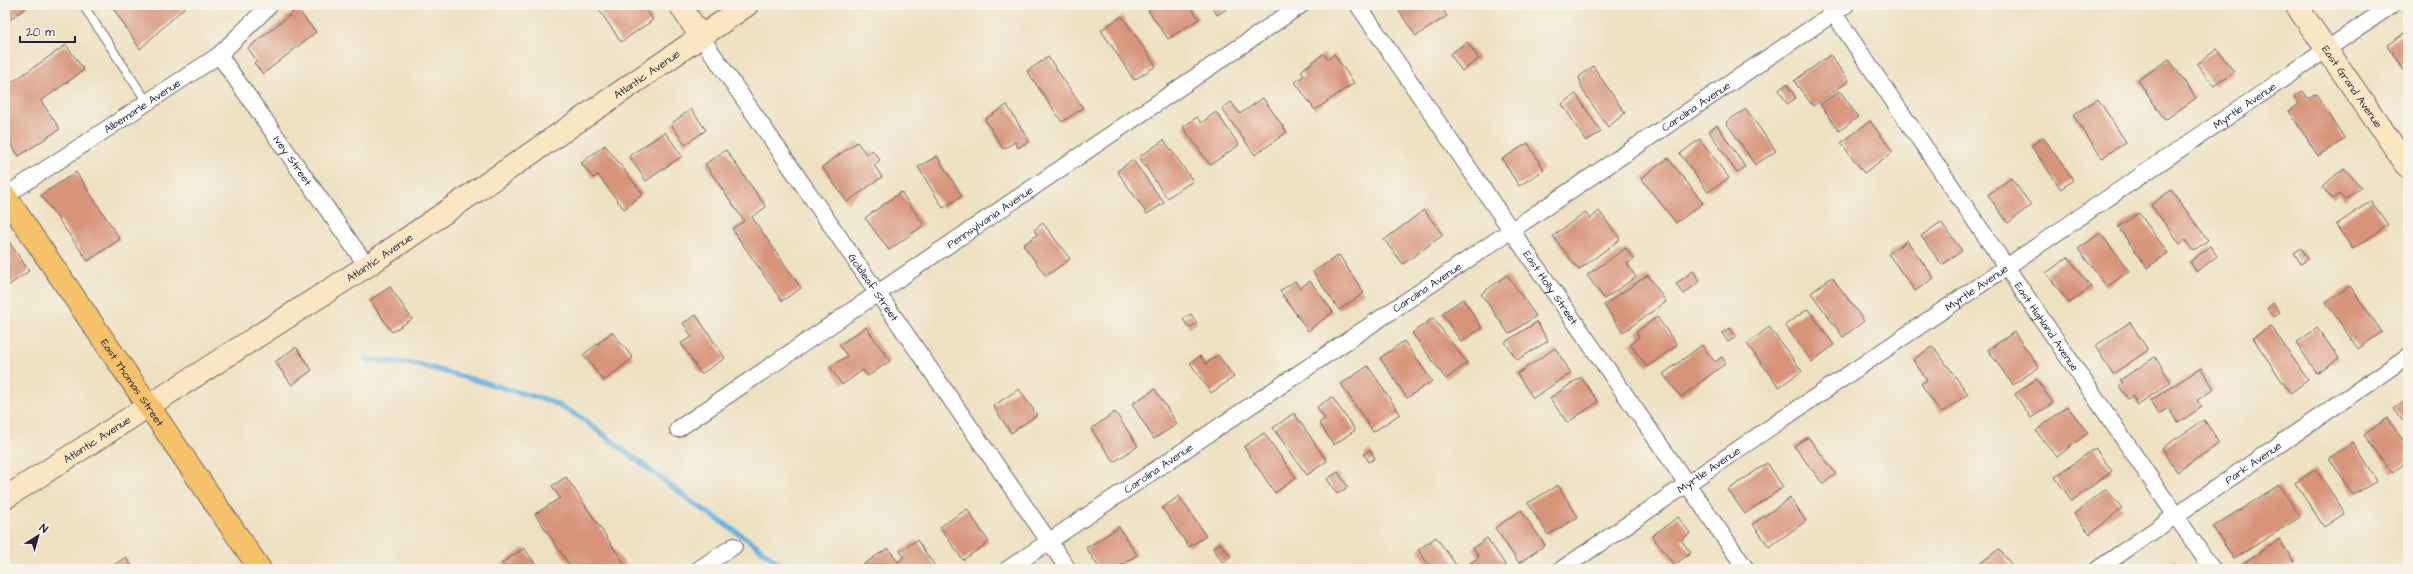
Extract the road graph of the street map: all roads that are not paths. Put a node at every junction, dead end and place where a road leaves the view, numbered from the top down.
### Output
1 (83, 5) edge
2 (270, 5) edge
3 (680, 5) edge
4 (747, 5) edge
5 (1301, 5) edge
6 (1358, 5) edge
7 (2296, 5) edge
8 (2392, 5) edge
9 (1836, 8) edge
10 (701, 37) junction
11 (2327, 50) junction
12 (219, 55) junction
13 (147, 102) junction
14 (2408, 167) edge
15 (5, 196) edge
16 (1511, 230) junction
17 (367, 266) junction
18 (2005, 266) junction
19 (877, 294) junction
20 (2408, 356) edge
21 (148, 405) junction
22 (678, 429) dead end
23 (1688, 484) junction
24 (5, 498) edge
25 (2176, 516) junction
26 (1049, 542) junction
27 (734, 546) dead end
28 (260, 569) edge
29 (699, 569) edge
30 (1008, 569) edge
31 (1068, 569) edge
32 (1562, 569) edge
33 (1746, 569) edge
34 (2098, 569) edge
35 (2212, 569) edge

1 - 13 lane
2 - 12 street, Albemarle Avenue
3 - 10 main road, Goldleaf Street
4 - 10 main road, Atlantic Avenue
5 - 19 street, Pennsylvania Avenue
6 - 16 street, East Holly Street
7 - 11 main road, East Grand Avenue
8 - 11 street, Myrtle Avenue
9 - 16 street, Carolina Avenue
9 - 18 street, East Highland Avenue
10 - 17 main road, Atlantic Avenue
10 - 19 street, Goldleaf Street
11 - 14 main road, East Grand Avenue
11 - 18 street, Myrtle Avenue
12 - 13 street, Albemarle Avenue
12 - 17 street, Ivey Street
13 - 15 street, Albemarle Avenue
15 - 21 main road, East Thomas Street
16 - 23 street, East Holly Street
16 - 26 street, Carolina Avenue
17 - 21 main road, Atlantic Avenue
18 - 23 street, Myrtle Avenue
18 - 25 street, East Highland Avenue
19 - 22 street, Pennsylvania Avenue
19 - 26 street, Goldleaf Street
20 - 25 street, Park Avenue
21 - 24 main road, Atlantic Avenue
21 - 28 main road, East Thomas Street
23 - 32 street, Myrtle Avenue
23 - 33 street, East Holly Street
25 - 34 street, Park Avenue
25 - 35 street, East Highland Avenue
26 - 30 street, Carolina Avenue
26 - 31 street, Goldleaf Street
27 - 29 street

